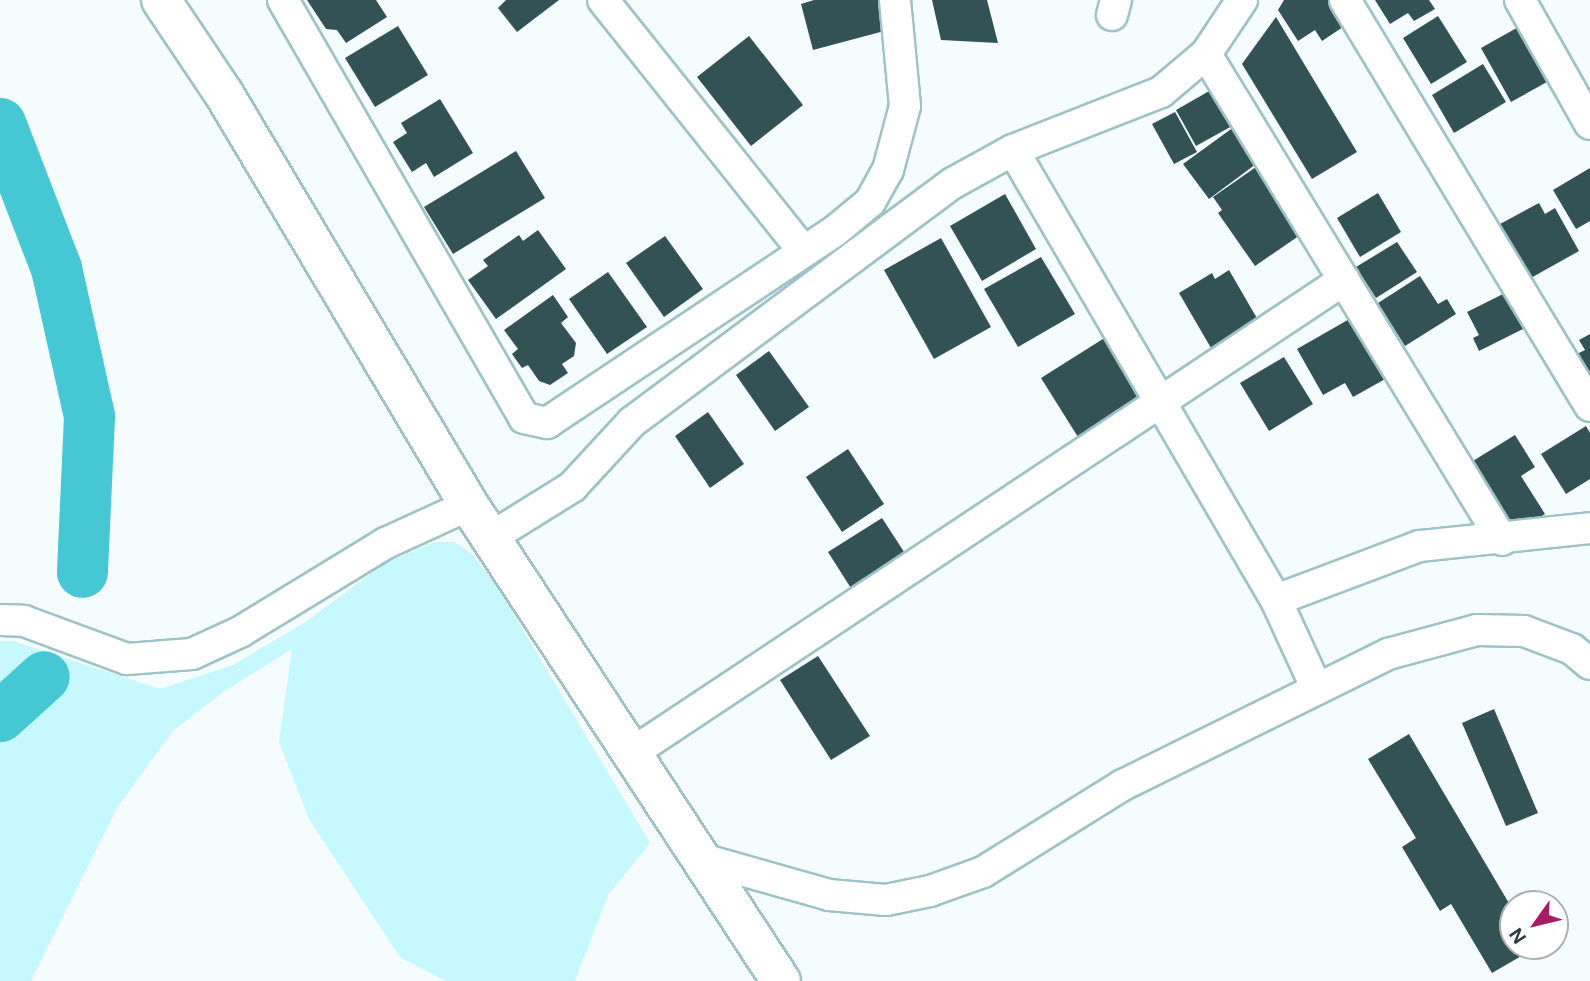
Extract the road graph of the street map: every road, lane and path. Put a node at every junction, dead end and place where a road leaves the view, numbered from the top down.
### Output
1 (161, 0) edge
2 (282, 0) edge
3 (603, 0) edge
4 (895, 0) edge
5 (1242, 0) edge
6 (1345, 0) edge
7 (1520, 0) edge
8 (1206, 54) junction
9 (1590, 124) edge
10 (1013, 150) junction
11 (802, 250) junction
12 (1344, 280) junction
13 (1161, 404) junction
14 (1590, 406) edge
15 (468, 505) junction
16 (1590, 528) edge
17 (490, 538) junction
18 (1502, 540) junction
19 (1276, 600) junction
20 (12, 621) edge
21 (1590, 664) edge
22 (1317, 689) junction
23 (632, 753) junction
24 (702, 859) junction
25 (781, 981) edge

1 - 15 main road
2 - 11 street
3 - 11 street
4 - 11 street
5 - 8 street
6 - 14 street
7 - 9 street
8 - 10 street
8 - 12 street
10 - 13 street
10 - 17 street
12 - 13 street
12 - 18 street
13 - 19 street
13 - 23 street
15 - 17 main road
15 - 20 street
16 - 18 street
17 - 23 main road
18 - 19 street
19 - 22 street
21 - 22 street
22 - 24 street
23 - 24 main road
24 - 25 main road

